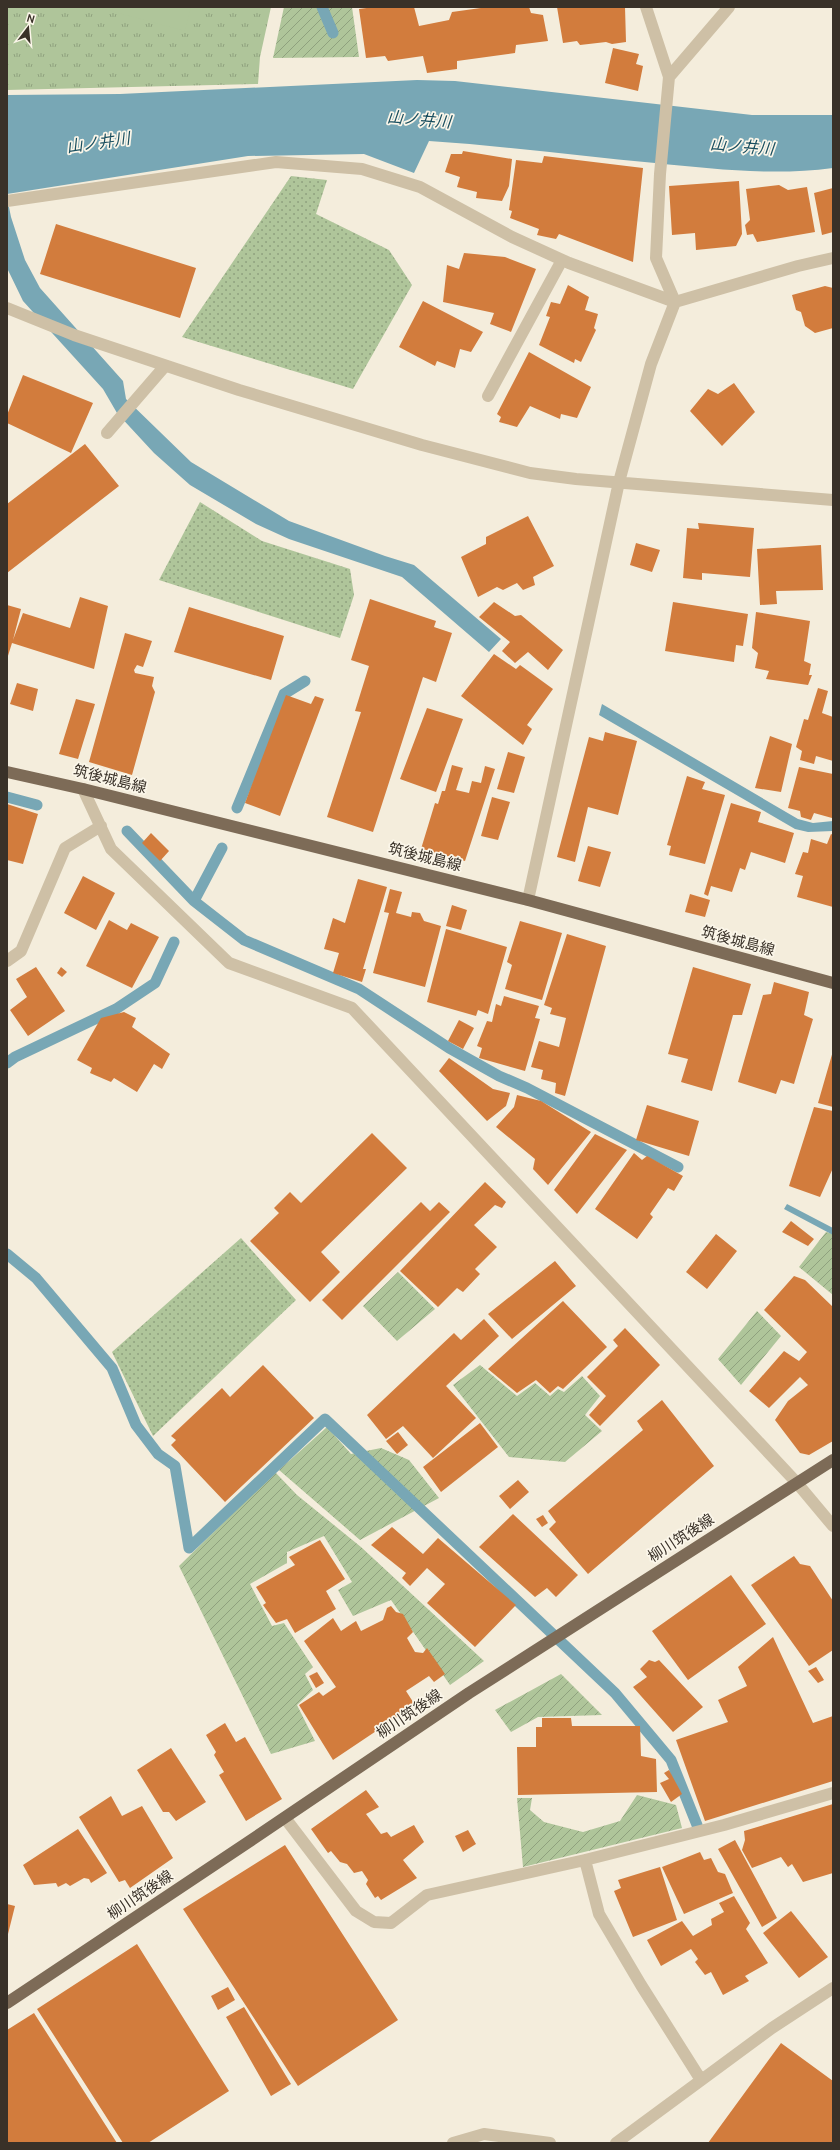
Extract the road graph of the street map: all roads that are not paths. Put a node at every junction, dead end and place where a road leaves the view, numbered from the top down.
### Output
1 (646, 7) edge
2 (729, 7) edge
3 (670, 77) junction
4 (7, 201) edge
5 (833, 258) edge
6 (562, 260) junction
7 (675, 302) junction
8 (7, 308) edge
9 (165, 366) junction
10 (488, 396) dead end
11 (106, 433) dead end
12 (619, 482) junction
13 (833, 500) edge
14 (7, 772) edge
15 (83, 789) junction
16 (101, 826) junction
17 (528, 900) junction
18 (7, 961) edge
19 (833, 983) edge
20 (833, 1460) edge
21 (797, 1483) junction
22 (833, 1526) edge
23 (833, 1793) edge
24 (285, 1818) junction
25 (585, 1860) junction
26 (833, 1988) edge
27 (7, 2002) edge
28 (701, 2080) junction
29 (453, 2143) edge
30 (550, 2143) edge
31 (616, 2143) edge

1 - 3 street
2 - 3 street
3 - 7 street
4 - 6 street
5 - 7 street
6 - 7 street
6 - 10 street
7 - 12 street
8 - 9 street
9 - 11 street
9 - 12 street
12 - 13 street
12 - 17 street
14 - 15 main road, 筑後城島線
15 - 16 street
15 - 17 main road, 筑後城島線
16 - 18 street
16 - 21 street
17 - 19 main road, 筑後城島線
20 - 21 main road, 柳川筑後線
21 - 22 street
21 - 24 main road, 柳川筑後線
23 - 25 street
24 - 25 street
24 - 27 main road, 柳川筑後線
25 - 28 street
26 - 28 street
28 - 31 street
29 - 30 street

